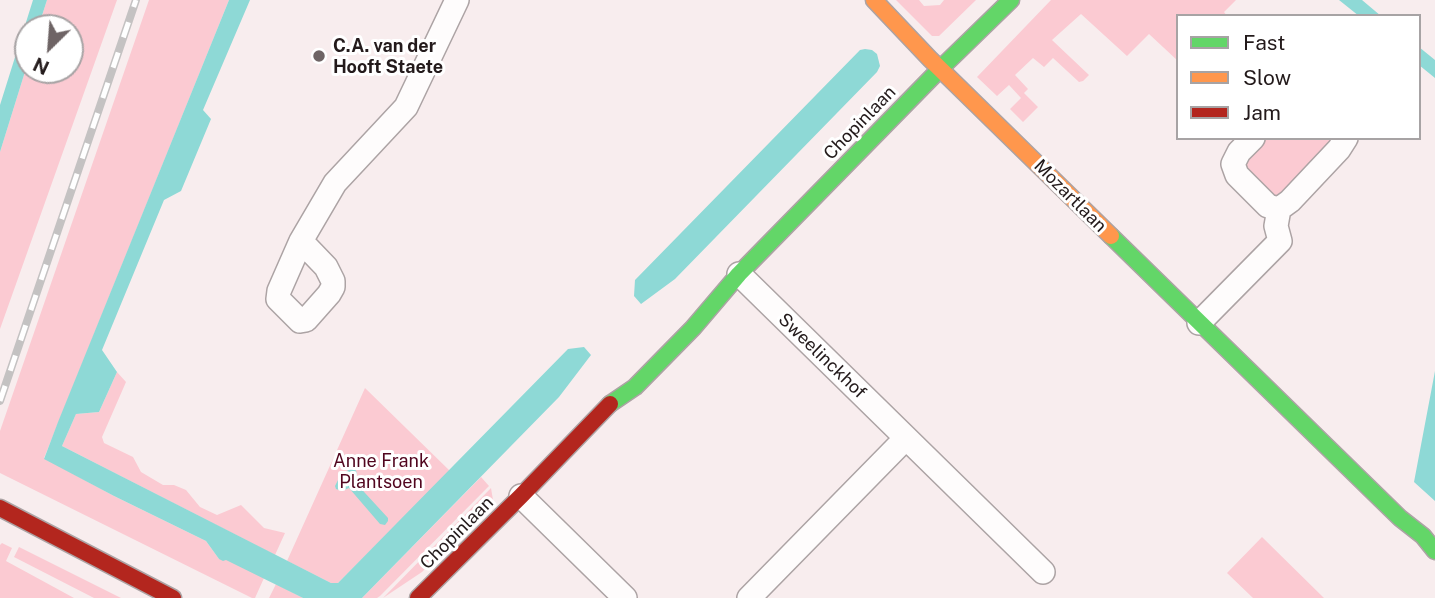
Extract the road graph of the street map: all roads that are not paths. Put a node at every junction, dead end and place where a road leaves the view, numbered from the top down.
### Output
1 (457, 0) edge
2 (874, 0) edge
3 (1011, 0) edge
4 (940, 69) junction
5 (1251, 140) edge
6 (1345, 140) edge
7 (1279, 209) junction
8 (300, 241) dead end
9 (738, 274) junction
10 (1199, 323) junction
11 (662, 337) dead end
12 (643, 357) dead end
13 (610, 404) junction
14 (906, 438) junction
15 (521, 496) junction
16 (0, 508) edge
17 (1435, 551) edge
18 (1043, 572) dead end
19 (173, 598) edge
20 (418, 598) edge
21 (625, 598) edge
22 (749, 598) edge

1 - 8 street
2 - 4 main road, Mozartlaan
3 - 4 main road, Chopinlaan
4 - 9 main road, Chopinlaan
4 - 10 main road, Mozartlaan
5 - 7 street
6 - 7 street
7 - 10 street
9 - 11 main road, Chopinlaan
9 - 13 main road, Chopinlaan
9 - 14 street, Sweelinckhof
10 - 17 main road, Mozartlaan
12 - 13 main road, Chopinlaan
13 - 15 main road, Chopinlaan
14 - 18 street, Sweelinckhof
14 - 22 street
15 - 20 main road, Chopinlaan
15 - 21 street
16 - 19 main road

